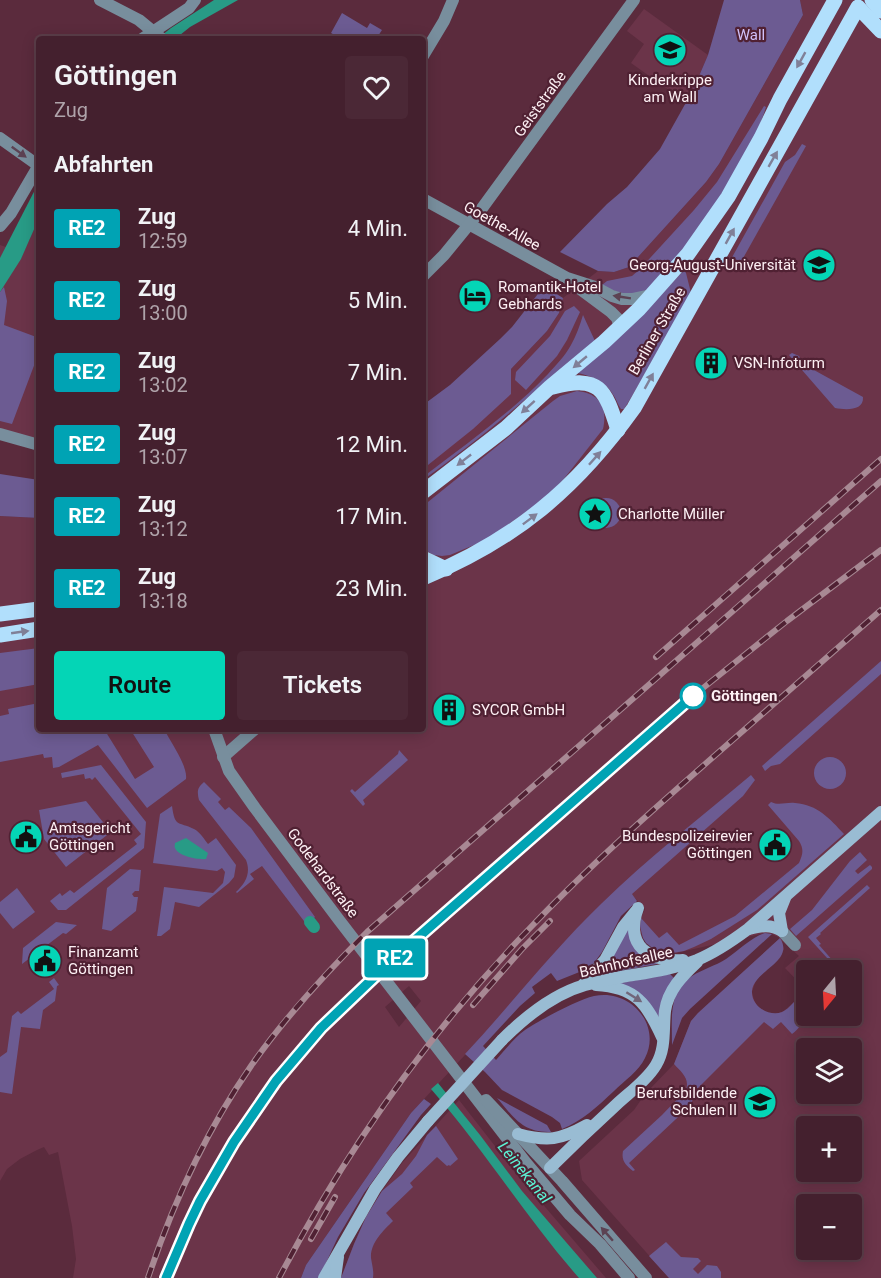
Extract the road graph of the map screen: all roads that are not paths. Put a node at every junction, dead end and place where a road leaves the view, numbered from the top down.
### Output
1 (100, 0) edge
2 (195, 0) edge
3 (453, 0) edge
4 (634, 0) edge
5 (835, 0) edge
6 (873, 0) edge
7 (858, 2) edge
8 (881, 11) edge
9 (881, 31) edge
10 (158, 35) edge
11 (426, 51) edge
12 (0, 138) edge
13 (36, 164) edge
14 (36, 171) edge
15 (426, 201) edge
16 (469, 225) junction
17 (0, 226) edge
18 (426, 273) edge
19 (567, 278) junction
20 (651, 295) junction
21 (620, 327) junction
22 (550, 387) junction
23 (618, 430) junction
24 (0, 434) edge
25 (36, 445) edge
26 (426, 490) edge
27 (426, 559) edge
28 (446, 569) junction
29 (426, 577) edge
30 (36, 609) edge
31 (0, 614) edge
32 (36, 629) edge
33 (0, 635) edge
34 (209, 732) edge
35 (215, 732) edge
36 (252, 732) edge
37 (224, 757) junction
38 (255, 808) junction
39 (881, 812) edge
40 (787, 895) junction
41 (748, 929) junction
42 (782, 931) junction
43 (795, 945) dead end
44 (700, 959) junction
45 (583, 985) junction
46 (663, 1039) junction
47 (455, 1071) junction
48 (602, 1118) junction
49 (518, 1134) junction
50 (550, 1168) junction
51 (539, 1179) junction
52 (339, 1253) junction
53 (324, 1278) edge
54 (335, 1278) edge
55 (629, 1278) edge
56 (646, 1278) edge

1 - 10 street
2 - 10 street
3 - 11 street
4 - 16 street, Geiststraße
5 -> 20 main road, Berliner Straße
6 - 8 main road
7 - 9 main road
23 -> 7 main road, Berliner Straße
12 -> 13 street
14 - 17 street
15 - 16 street, Goethe-Allee
16 - 18 street, Geiststraße
16 - 19 street, Goethe-Allee
20 -> 19 street, Goethe-Allee
19 - 21 street, Goethe-Allee
20 - 21 main road, Berliner Straße
21 -> 22 main road, Berliner Straße
22 - 23 main road
22 -> 26 main road, Berliner Straße
28 -> 23 main road, Berliner Straße
24 - 25 street
27 - 28 main road
28 - 29 main road, Berliner Straße
30 - 31 main road
33 -> 32 main road
34 - 38 street, Godehardstraße
35 - 37 street, Godehardstraße
36 - 37 street
37 - 38 street, Godehardstraße
38 - 47 street, Godehardstraße
39 - 40 main road, Bahnhofsallee
40 - 41 main road, Bahnhofsallee
40 - 42 main road
41 - 42 main road
41 - 44 main road, Bahnhofsallee
42 - 43 street
44 - 45 main road, Bahnhofsallee
44 - 45 main road
44 - 46 main road
45 -> 46 main road
45 - 52 main road, Bahnhofsallee, bridge
46 - 48 main road
47 - 49 street, Godehardstraße
47 - 51 street, Godehardstraße
48 - 49 main road
48 - 50 main road
49 - 50 street, Godehardstraße
50 - 51 street
56 -> 50 street, Godehardstraße
51 - 55 street, Godehardstraße
52 - 53 main road, Bahnhofsallee
52 - 54 main road, Bahnhofsallee

